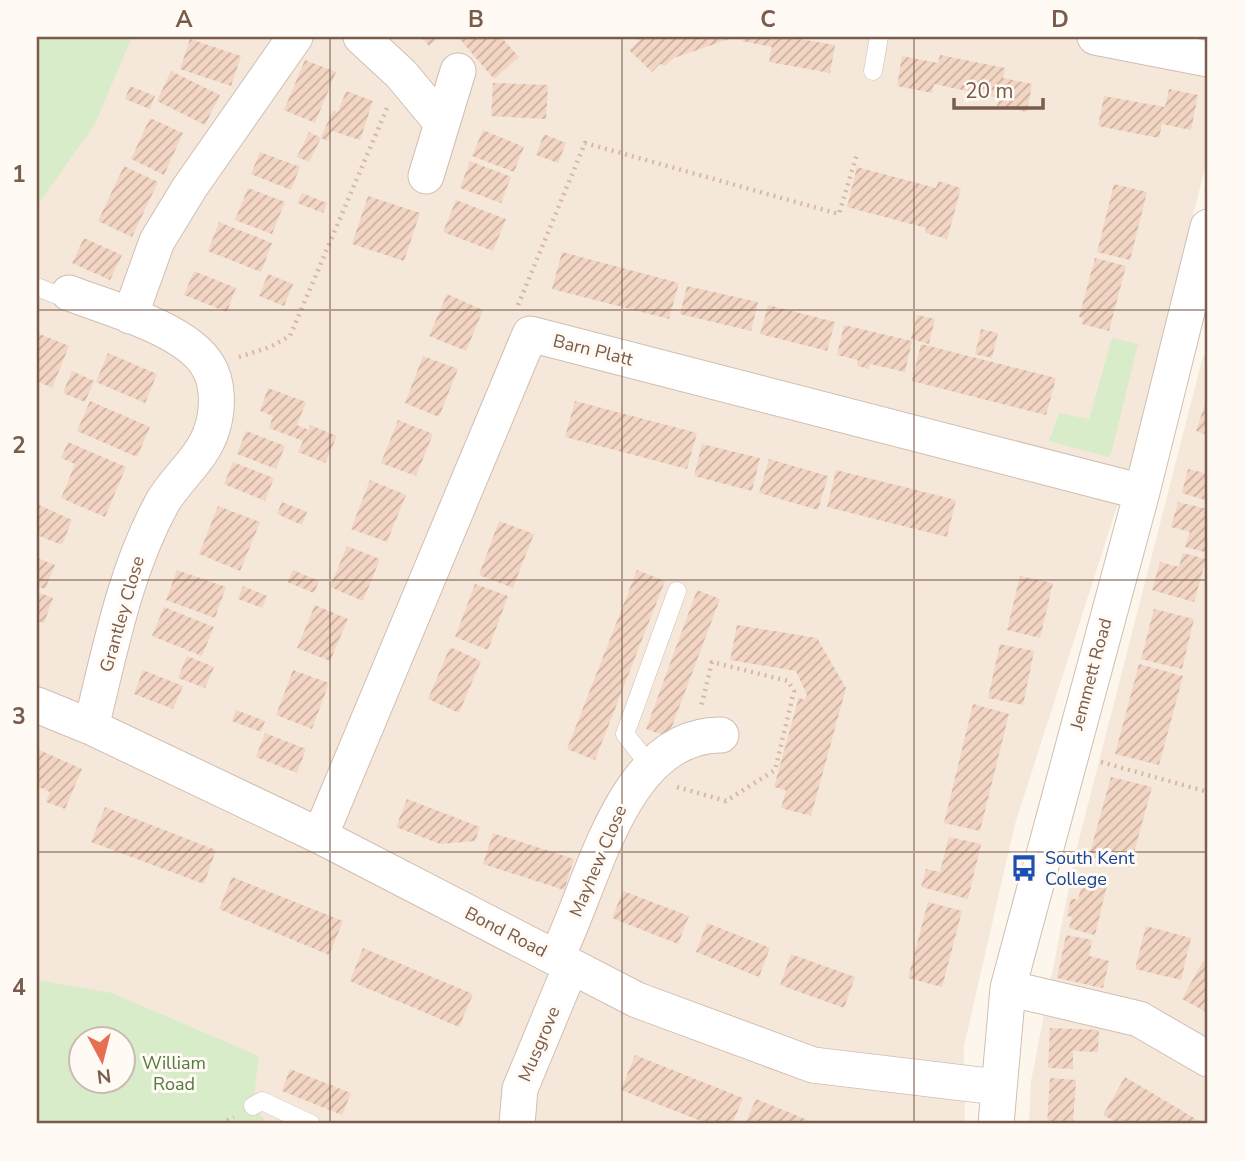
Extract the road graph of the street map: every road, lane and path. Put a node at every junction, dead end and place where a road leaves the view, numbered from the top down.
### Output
1 (295, 37) edge
2 (361, 37) edge
3 (879, 37) edge
4 (1095, 37) edge
5 (1208, 59) edge
6 (458, 71) dead end
7 (873, 71) dead end
8 (401, 74) junction
9 (441, 122) junction
10 (857, 155) dead end
11 (426, 176) dead end
12 (1208, 227) edge
13 (1203, 264) edge
14 (53, 290) edge
15 (130, 316) junction
16 (530, 334) junction
17 (208, 366) junction
18 (1142, 492) junction
19 (677, 591) dead end
20 (37, 705) edge
21 (91, 727) junction
22 (721, 736) dead end
23 (1069, 754) junction
24 (650, 766) junction
25 (1208, 792) edge
26 (320, 836) junction
27 (564, 962) junction
28 (1008, 988) junction
29 (1208, 1059) edge
30 (997, 1087) junction
31 (253, 1106) dead end
32 (311, 1124) edge
33 (517, 1124) edge
34 (996, 1124) edge

1 - 15 street
2 - 8 street
3 - 7 lane
4 - 5 street
6 - 9 street
8 - 9 street
8 - 17 path
9 - 11 street
10 - 16 path
12 - 13 street, Jemmett Road
13 - 18 street, Jemmett Road
14 - 15 street
15 - 17 street
16 - 18 street, Barn Platt
16 - 26 street, Barn Platt
17 - 21 street, Grantley Close
18 - 23 street, Jemmett Road
19 - 24 lane
20 - 21 street, Bond Road
21 - 26 street, Bond Road
22 - 24 street, Mayhew Close
23 - 25 path
23 - 28 street, Jemmett Road
24 - 27 street, Mayhew Close
26 - 27 street, Bond Road
27 - 30 street, Bond Road
27 - 33 street, Musgrove
28 - 29 street
28 - 30 street, Jemmett Road
30 - 34 street, Jemmett Road
31 - 32 lane

